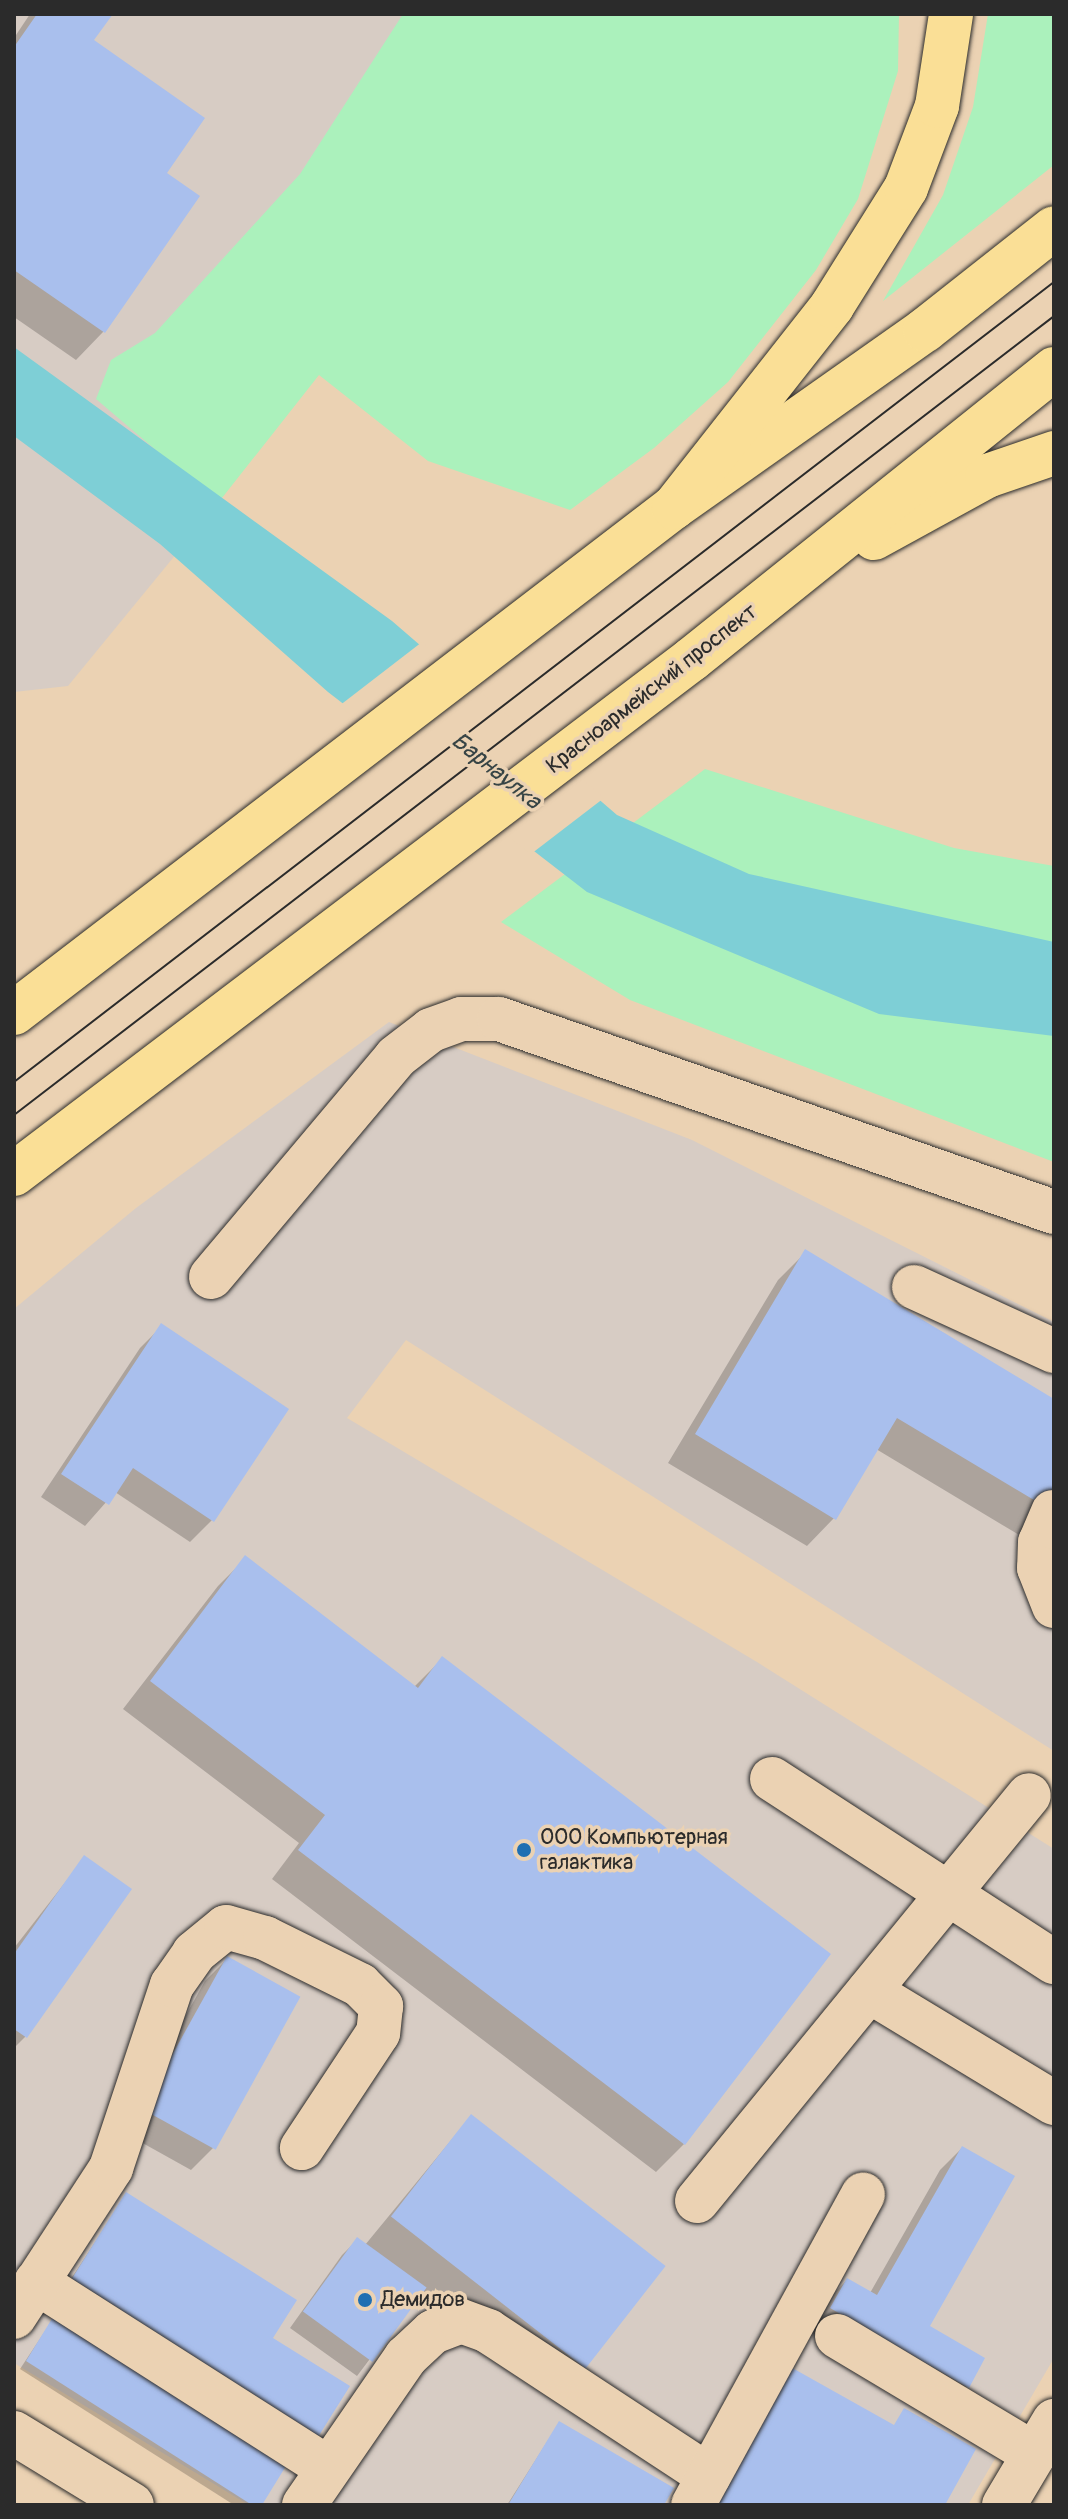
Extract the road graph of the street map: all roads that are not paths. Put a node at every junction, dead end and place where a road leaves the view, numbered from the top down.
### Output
1 (951, 14) edge
2 (1054, 228) edge
3 (1054, 369) edge
4 (1054, 453) edge
5 (674, 507) junction
6 (780, 589) junction
7 (14, 1013) edge
8 (14, 1174) edge
9 (1054, 1212) edge
10 (211, 1277) dead end
11 (914, 1287) dead end
12 (1054, 1351) edge
13 (1053, 1512) edge
14 (1054, 1606) edge
15 (772, 1779) dead end
16 (1029, 1795) dead end
17 (948, 1895) junction
18 (1054, 1962) edge
19 (869, 1991) junction
20 (1054, 2103) edge
21 (302, 2148) dead end
22 (863, 2195) dead end
23 (697, 2201) dead end
24 (25, 2300) edge
25 (837, 2336) dead end
26 (14, 2433) edge
27 (1044, 2438) edge
28 (328, 2468) junction
29 (701, 2491) edge
30 (132, 2505) edge
31 (304, 2505) edge
32 (1004, 2505) edge

1 - 5 main road
2 - 5 main road
3 - 6 main road, Красноармейский проспект
4 - 6 main road
5 - 7 main road
6 - 8 main road, Красноармейский проспект
9 - 10 street
11 - 12 street
13 - 14 street
15 - 17 street
16 - 17 street
17 - 18 street
17 - 19 street
19 - 20 street
19 - 23 street
21 - 24 street
22 - 29 street
24 - 28 street
25 - 27 street
26 - 30 street
27 - 32 street
28 - 29 street
28 - 31 street

